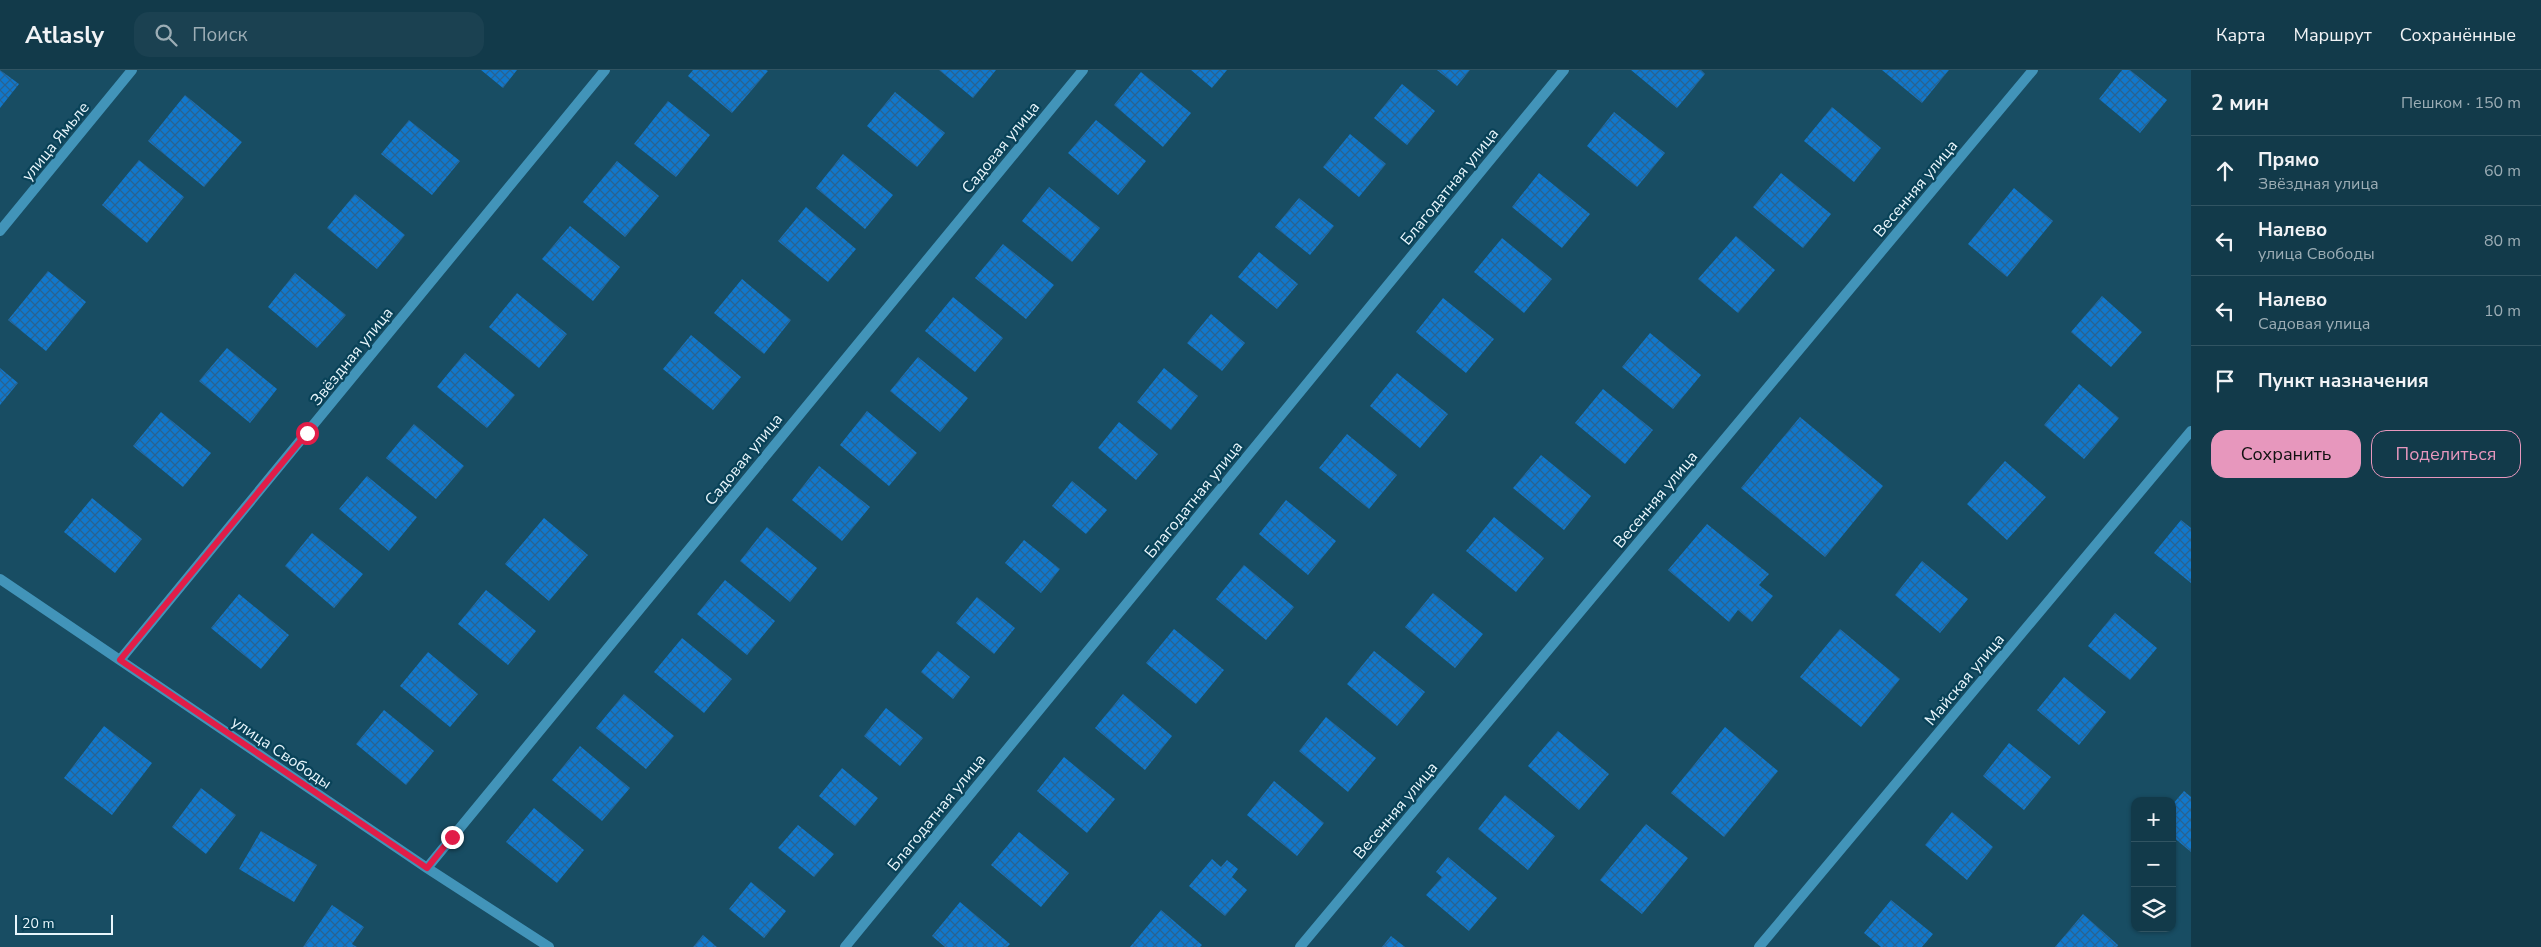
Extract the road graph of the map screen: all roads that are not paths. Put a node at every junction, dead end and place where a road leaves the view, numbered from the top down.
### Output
1 (132, 70) edge
2 (605, 70) edge
3 (1083, 70) edge
4 (1564, 70) edge
5 (2033, 70) edge
6 (0, 231) edge
7 (2191, 431) edge
8 (0, 579) edge
9 (120, 660) junction
10 (427, 868) junction
11 (549, 947) edge
12 (845, 947) edge
13 (1300, 947) edge
14 (1759, 947) edge

1 - 6 street, улица Ямьле
2 - 9 street, Звёздная улица
3 - 10 street, Садовая улица
4 - 12 street, Благодатная улица
5 - 13 street, Весенняя улица
7 - 14 street, Майская улица
8 - 9 street, улица Свободы
9 - 10 street, улица Свободы
10 - 11 street, улица Свободы

